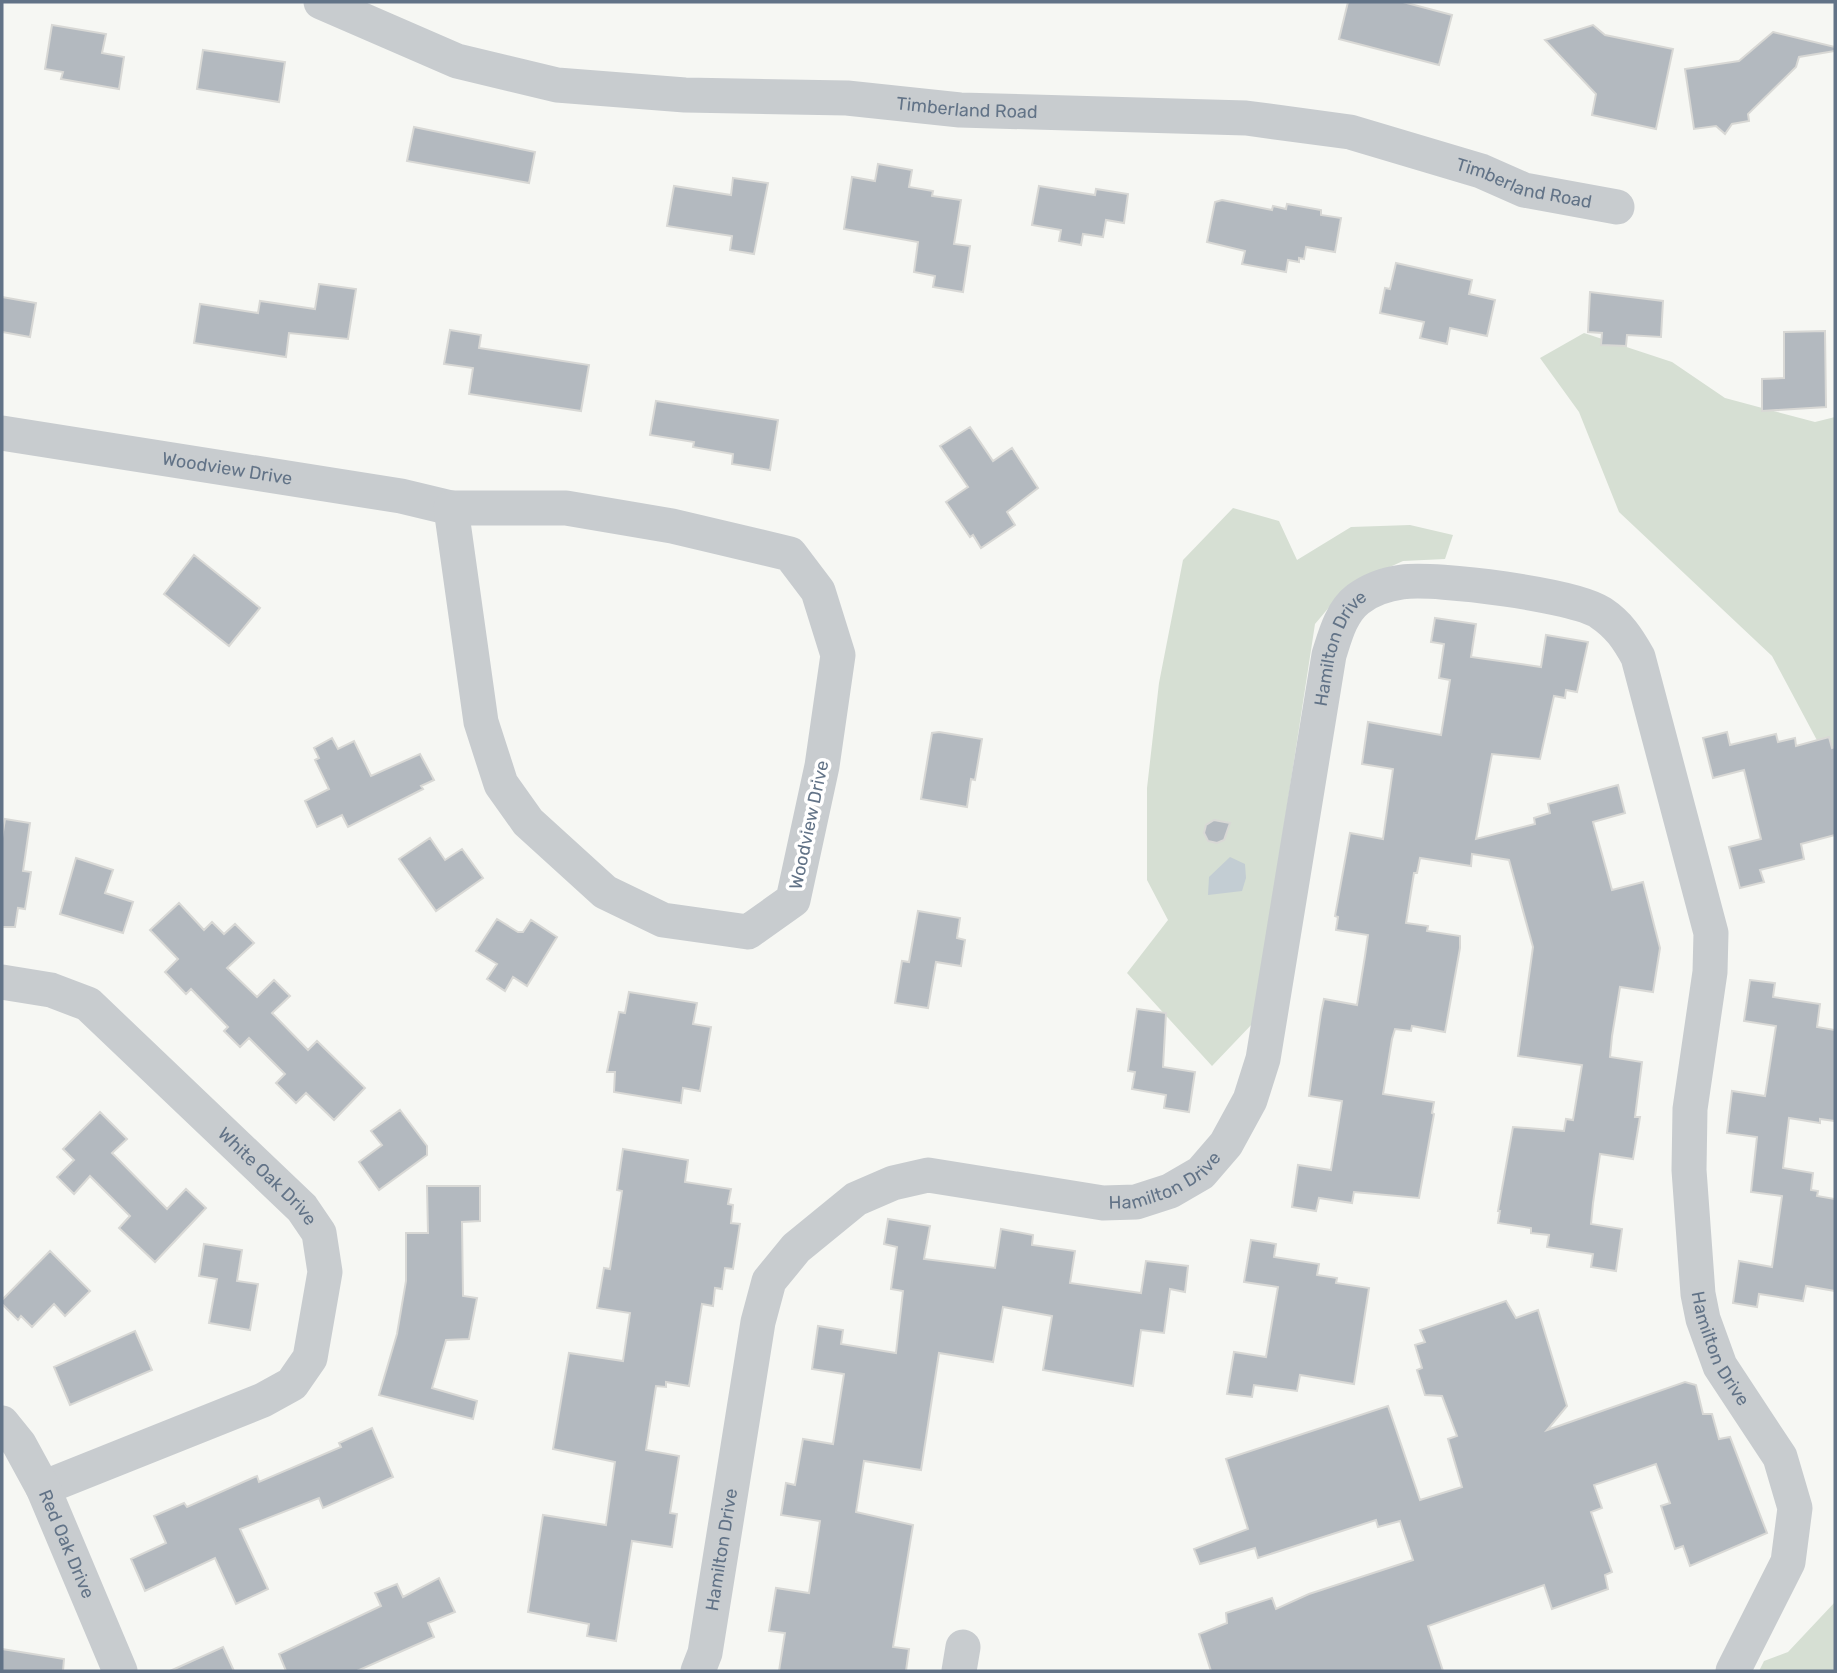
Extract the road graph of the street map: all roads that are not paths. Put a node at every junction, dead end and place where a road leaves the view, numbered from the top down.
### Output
1 (321, 2) edge
2 (1618, 207) dead end
3 (2, 433) edge
4 (451, 508) junction
5 (2, 982) edge
6 (2, 1423) edge
7 (43, 1488) junction
8 (120, 1671) edge
9 (698, 1671) edge
10 (1733, 1671) edge

1 - 2 street, Timberland Road
3 - 4 street, Woodview Drive
4 - 4 street, Woodview Drive
5 - 7 street, White Oak Drive
6 - 7 street, Red Oak Drive
7 - 8 street, Red Oak Drive
9 - 10 street, Hamilton Drive

